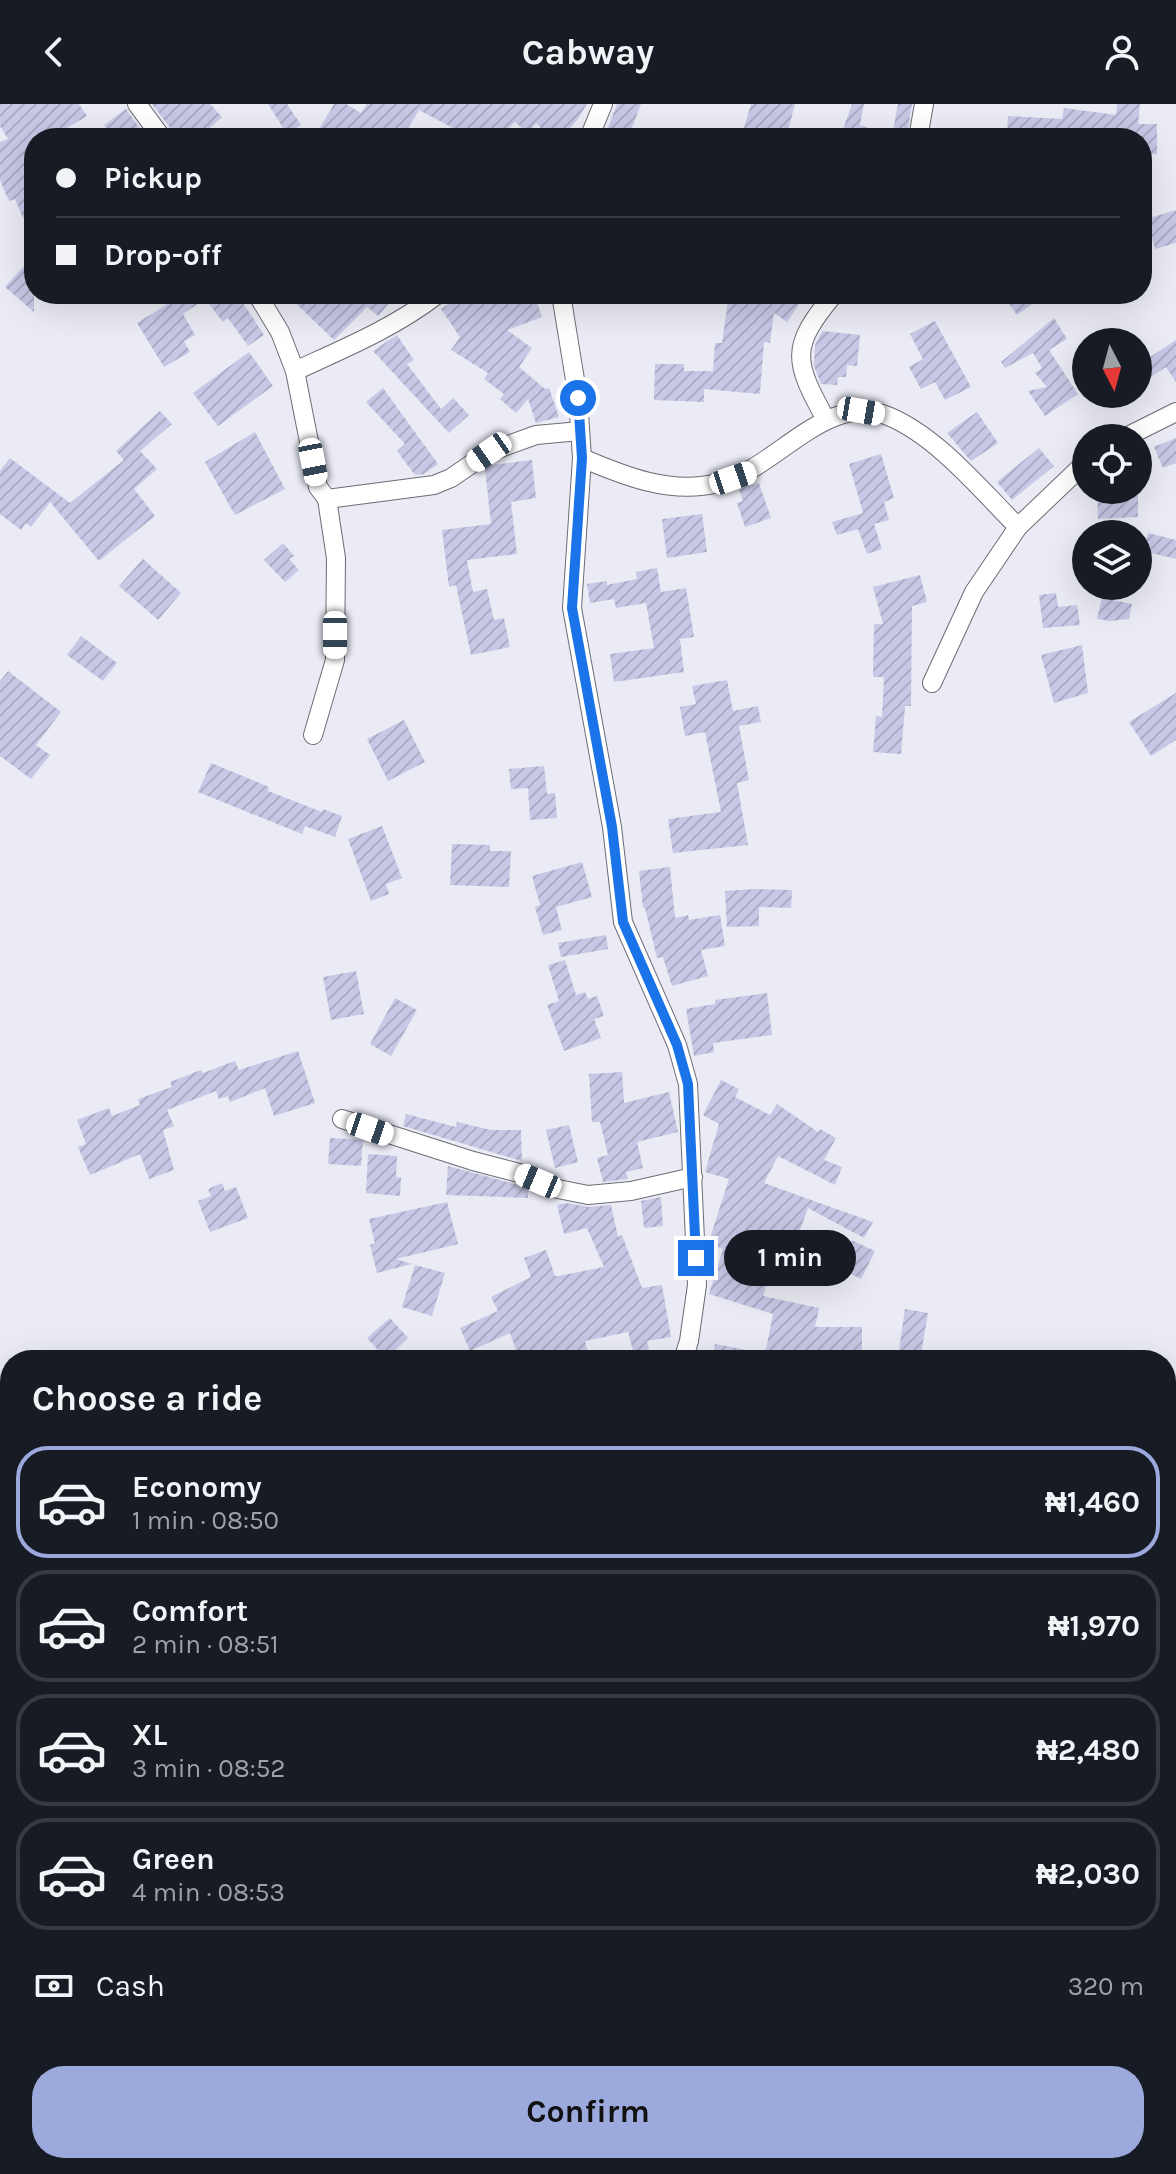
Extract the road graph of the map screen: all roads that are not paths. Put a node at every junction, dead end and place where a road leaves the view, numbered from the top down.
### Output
1 (137, 104) edge
2 (603, 104) edge
3 (924, 104) edge
4 (155, 128) edge
5 (593, 128) edge
6 (920, 128) edge
7 (263, 304) edge
8 (424, 304) edge
9 (563, 304) edge
10 (825, 304) edge
11 (295, 371) junction
12 (1176, 412) edge
13 (826, 420) junction
14 (1152, 424) edge
15 (580, 431) junction
16 (582, 458) junction
17 (1072, 475) edge
18 (327, 499) junction
19 (1018, 527) junction
20 (932, 683) dead end
21 (313, 735) dead end
22 (342, 1119) dead end
23 (693, 1177) junction
24 (686, 1350) edge

1 - 4 street
2 - 5 street
3 - 6 street
7 - 11 street
8 - 11 street
9 - 15 street
10 - 13 street
11 - 18 street
12 - 14 street
13 - 16 street
13 - 19 street
15 - 16 street
15 - 18 street
16 - 23 street
17 - 19 street
18 - 21 street
19 - 20 street
22 - 23 street
23 - 24 street

